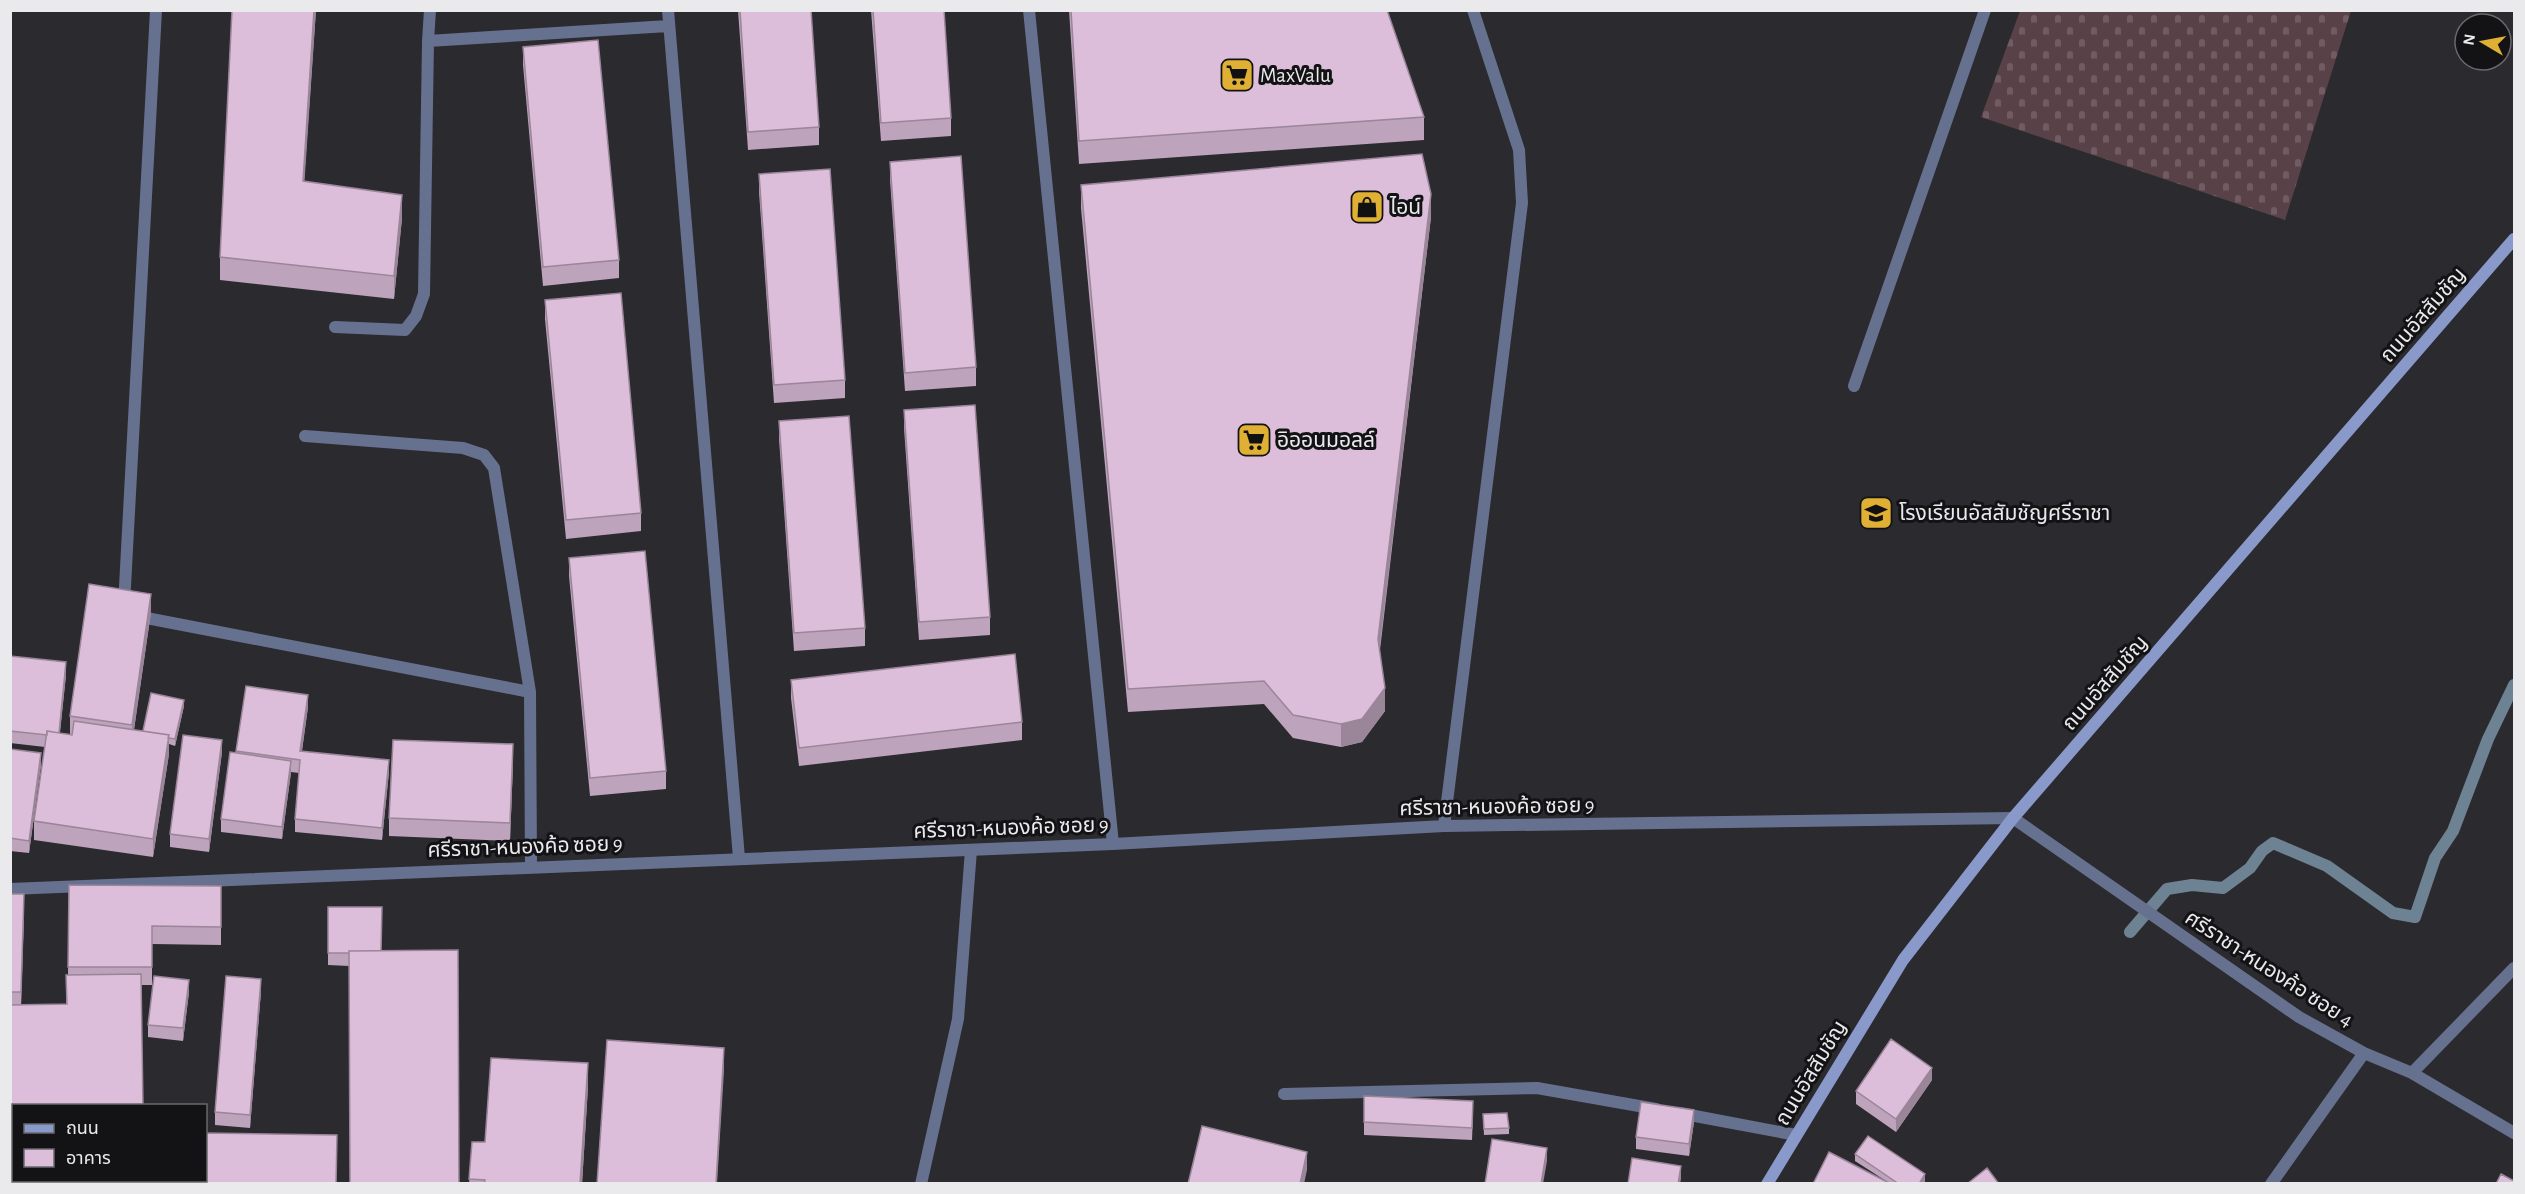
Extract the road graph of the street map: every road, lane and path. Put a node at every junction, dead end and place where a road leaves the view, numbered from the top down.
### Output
1 (156, 10) edge
2 (430, 10) edge
3 (668, 10) edge
4 (1029, 10) edge
5 (1473, 10) edge
6 (1985, 10) edge
7 (668, 27) junction
8 (428, 41) junction
9 (2514, 239) edge
10 (335, 327) dead end
11 (1854, 386) dead end
12 (305, 436) dead end
13 (530, 692) junction
14 (2013, 818) junction
15 (1444, 826) junction
16 (1113, 844) junction
17 (971, 850) junction
18 (740, 858) junction
19 (531, 866) junction
20 (10, 889) edge
21 (2514, 968) edge
22 (2364, 1053) junction
23 (2412, 1073) junction
24 (1284, 1094) dead end
25 (2514, 1132) edge
26 (1796, 1135) junction
27 (921, 1184) edge
28 (1767, 1184) edge
29 (2271, 1184) edge

1 - 13 street
2 - 8 street
3 - 7 street
4 - 16 street
5 - 15 street
6 - 11 street
7 - 8 street
7 - 18 street
8 - 10 street
9 - 14 main road, ถนนอัสสัมชัญ
12 - 13 street
13 - 19 street
14 - 15 street, ศรีราชา-หนองค้อ ซอย 9
14 - 22 street, ศรีราชา-หนองค้อ ซอย 4
14 - 26 main road, ถนนอัสสัมชัญ
15 - 16 street, ศรีราชา-หนองค้อ ซอย 9
16 - 17 street, ศรีราชา-หนองค้อ ซอย 9
17 - 18 street, ศรีราชา-หนองค้อ ซอย 9
17 - 27 street
18 - 19 street, ศรีราชา-หนองค้อ ซอย 9
19 - 20 street, ศรีราชา-หนองค้อ ซอย 9
21 - 23 street
22 - 23 street, ศรีราชา-หนองค้อ ซอย 4
22 - 29 street
23 - 25 street, ศรีราชา-หนองค้อ ซอย 4
24 - 26 street
26 - 28 main road, ถนนอัสสัมชัญ

